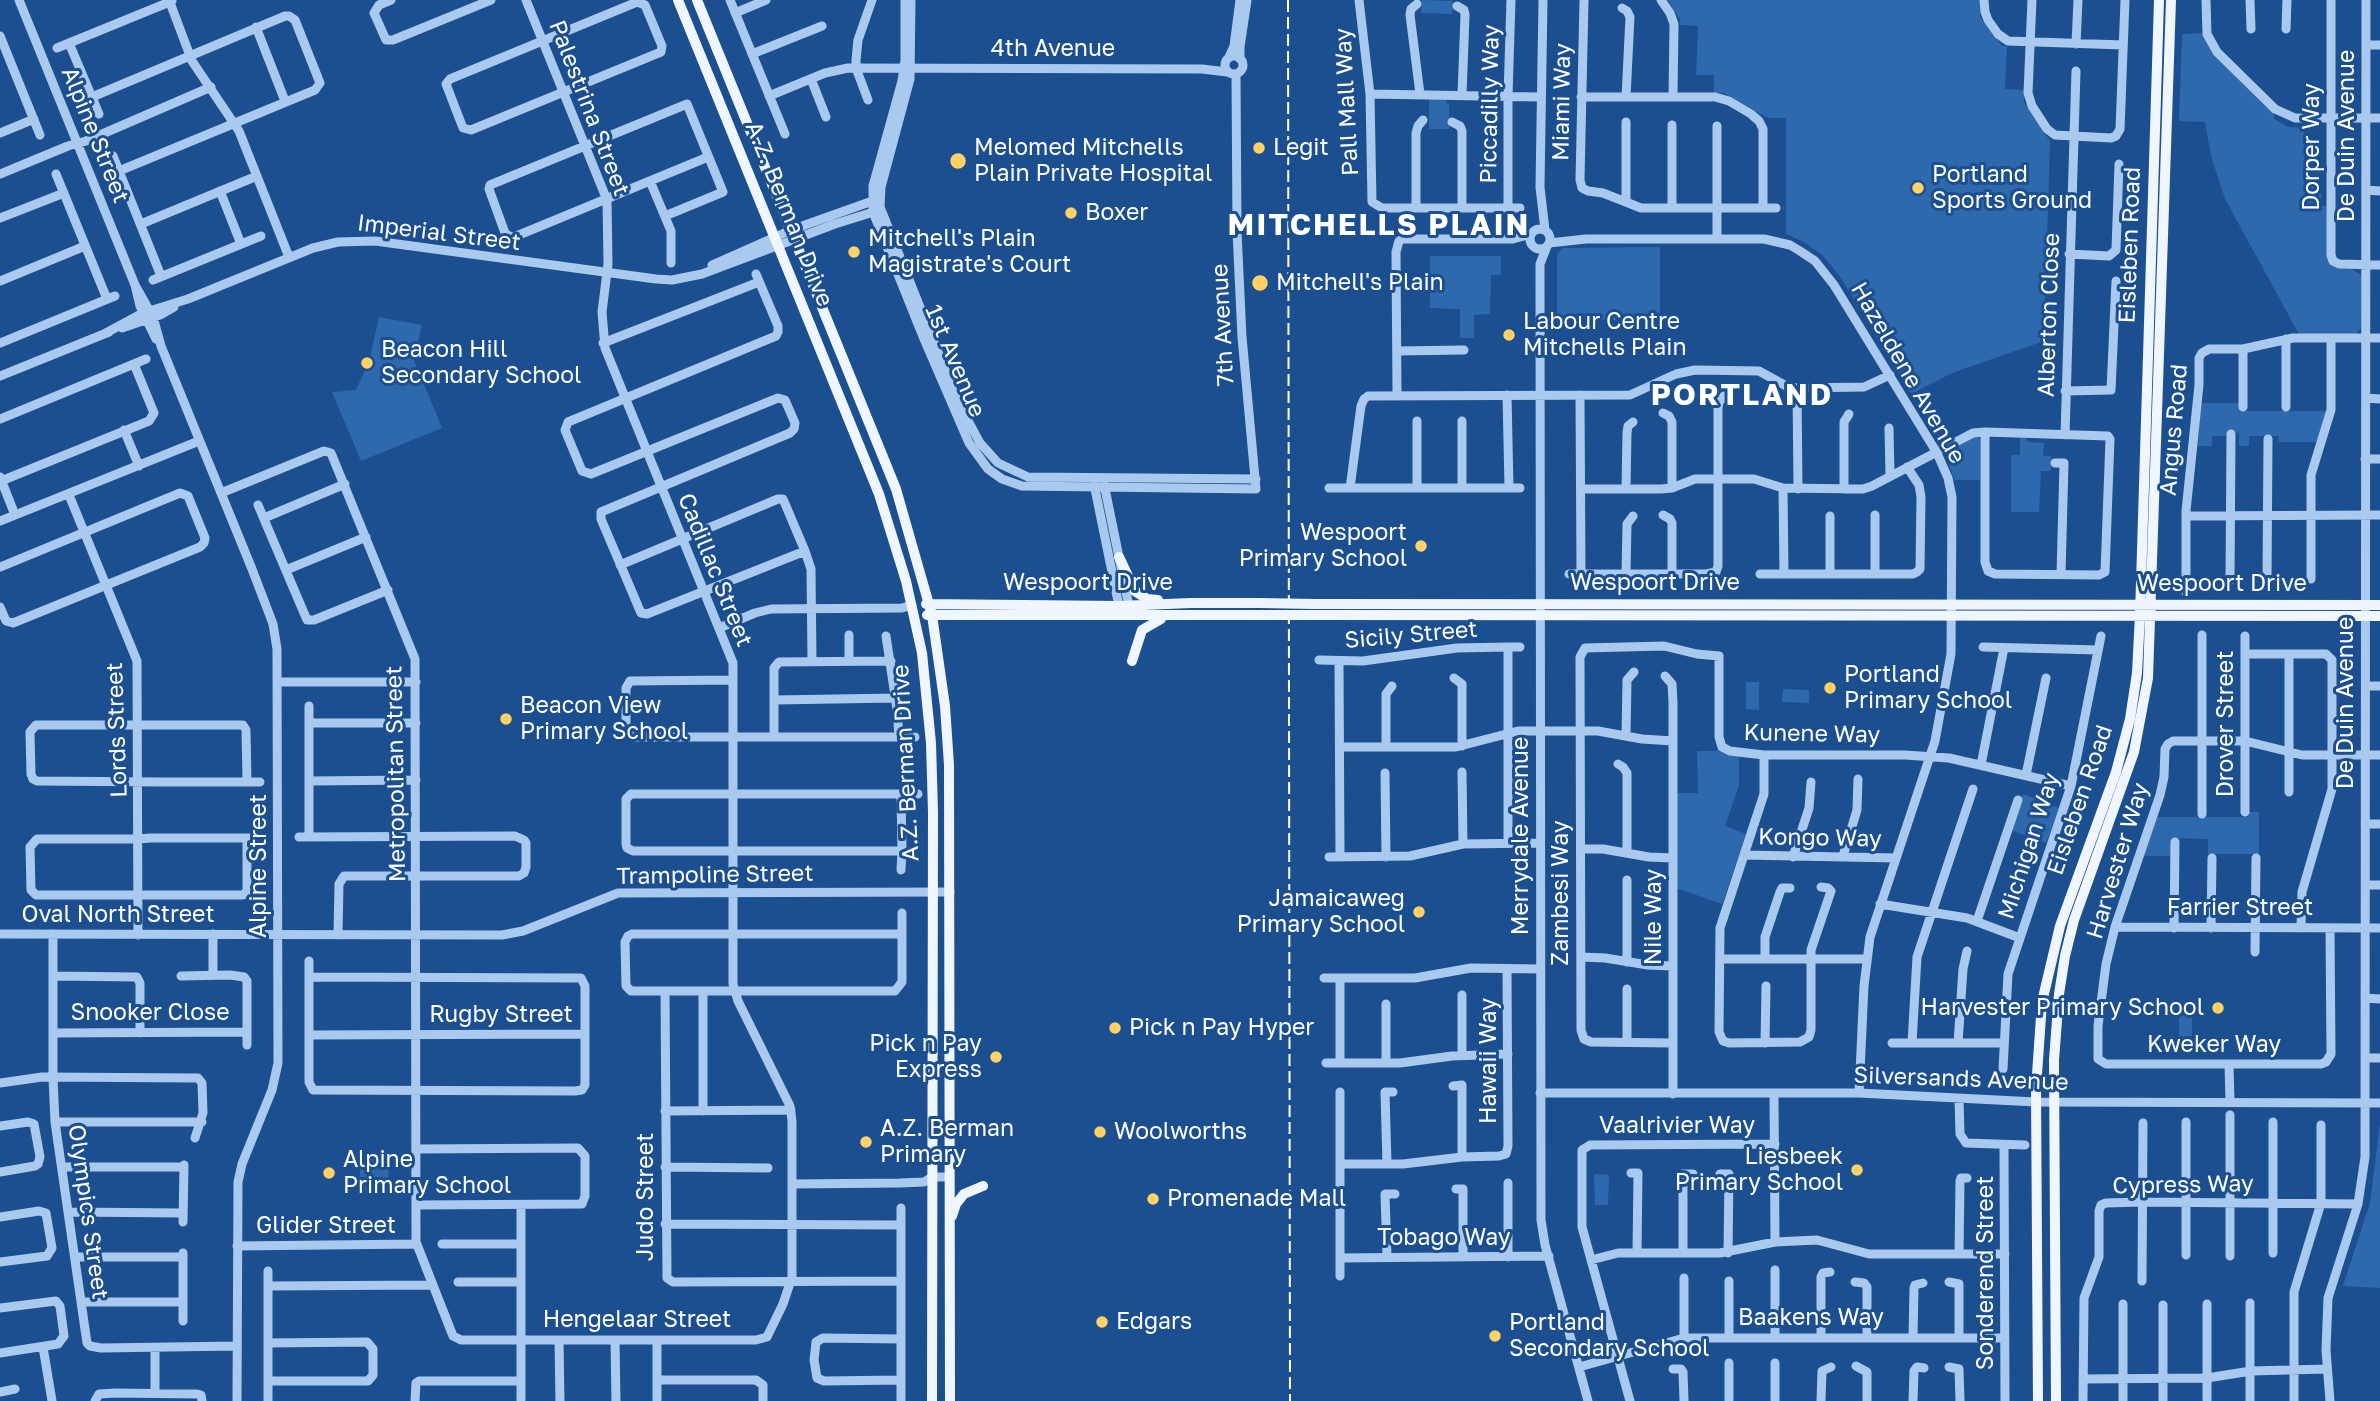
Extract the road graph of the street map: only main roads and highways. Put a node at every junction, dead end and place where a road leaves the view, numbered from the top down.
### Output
1 (678, 0) edge
2 (697, 0) edge
3 (2159, 0) edge
4 (2171, 0) edge
5 (1119, 557) road end
6 (1191, 603) junction
7 (2380, 605) edge
8 (910, 609) junction
9 (1260, 609) junction
10 (931, 610) junction
11 (2146, 610) junction
12 (2365, 610) junction
13 (1125, 611) junction
14 (1167, 616) junction
15 (2380, 616) edge
16 (1132, 661) dead end
17 (983, 1186) dead end
18 (950, 1223) junction
19 (932, 1401) edge
20 (950, 1401) edge
21 (2038, 1401) edge
22 (2056, 1401) edge

1 - 8 main road, A.Z. Berman Drive
2 - 10 main road, A.Z. Berman Drive
3 - 11 main road, Eisleben Road
4 - 11 main road, Eisleben Road
5 - 6 main road
6 - 9 main road, Wespoort Drive
6 - 13 main road, Wespoort Drive
7 - 12 main road, Wespoort Drive
8 - 10 main road, Wespoort Drive
8 - 19 main road, A.Z. Berman Drive
9 - 11 main road, Wespoort Drive, bridge
9 - 14 main road, Wespoort Drive
10 - 13 main road, Wespoort Drive
10 - 18 main road, A.Z. Berman Drive
11 - 12 main road, Wespoort Drive
11 - 21 main road, Eisleben Road
11 - 22 main road, Eisleben Road
12 - 15 main road, Wespoort Drive
13 - 14 main road, Wespoort Drive
14 - 16 main road
17 - 18 main road
18 - 20 main road, A.Z. Berman Drive

